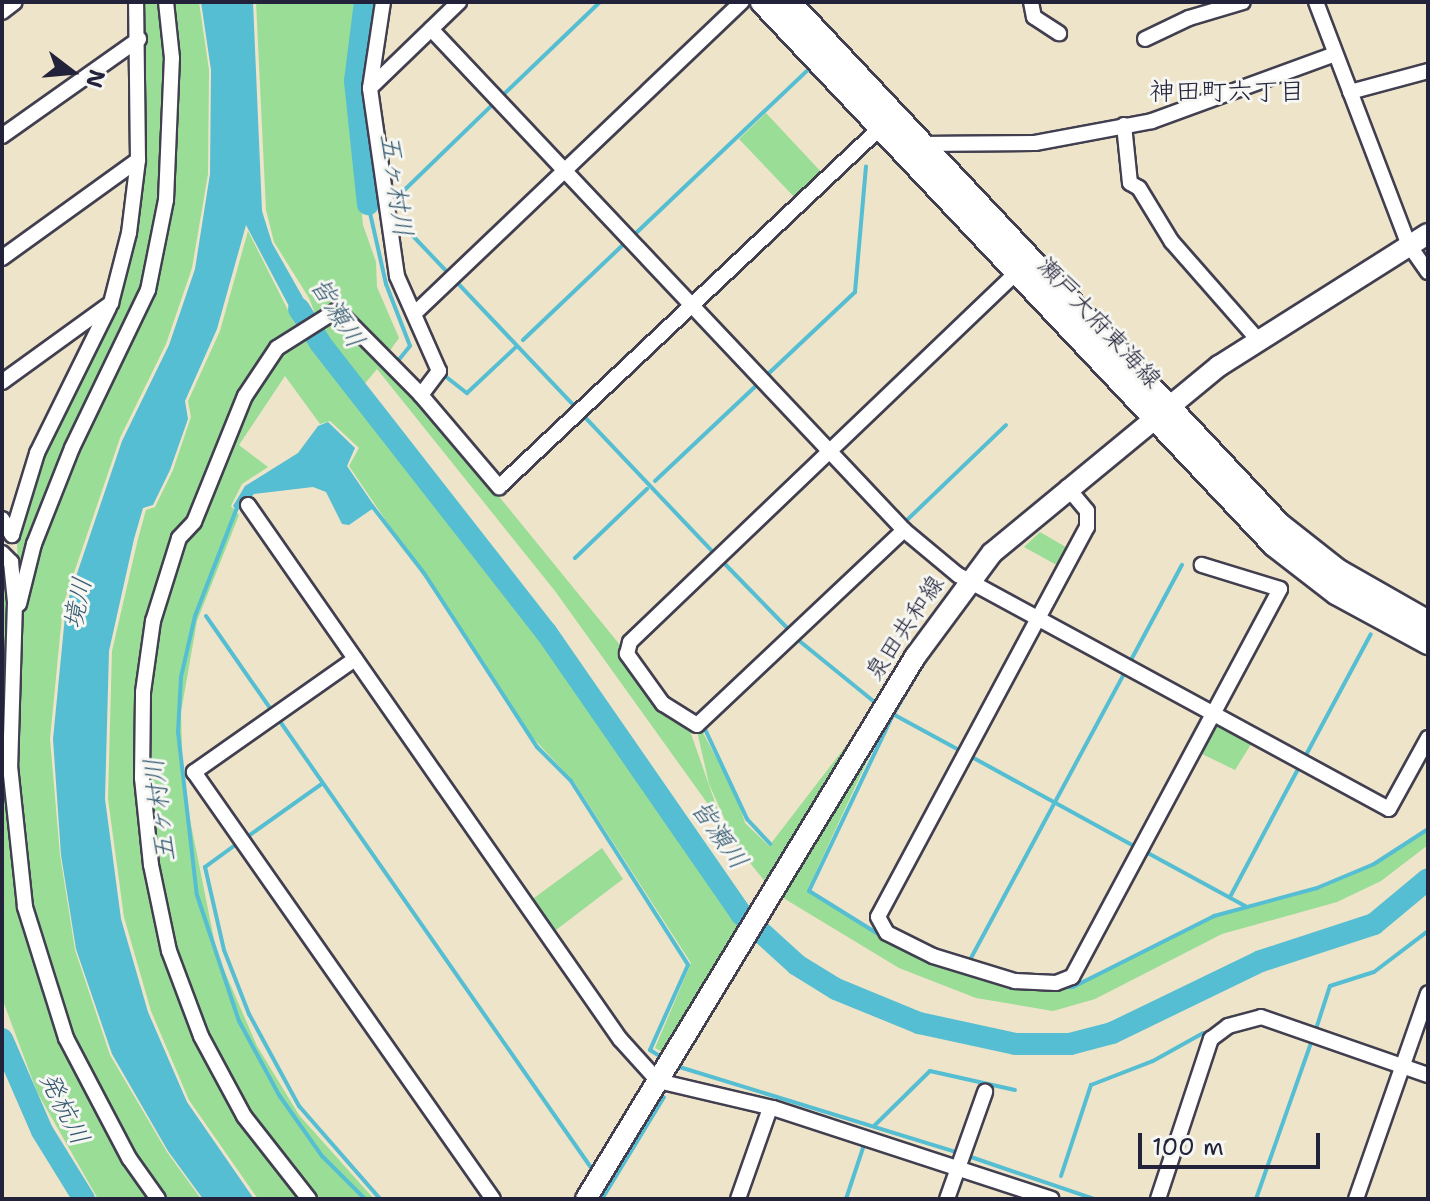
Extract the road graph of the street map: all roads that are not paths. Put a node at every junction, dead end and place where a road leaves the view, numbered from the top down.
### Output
1 (15, 2) edge
2 (136, 2) edge
3 (166, 2) edge
4 (383, 2) edge
5 (459, 2) edge
6 (742, 2) edge
7 (762, 2) edge
8 (789, 2) edge
9 (1031, 2) edge
10 (1243, 2) edge
11 (1316, 2) edge
12 (1227, 4) edge
13 (2, 12) edge
14 (431, 29) junction
15 (1059, 33) dead end
16 (139, 39) junction
17 (1145, 39) dead end
18 (1335, 54) junction
19 (1428, 71) edge
20 (370, 88) junction
21 (1350, 92) junction
22 (1124, 125) junction
23 (880, 128) junction
24 (2, 136) edge
25 (919, 144) junction
26 (138, 160) junction
27 (565, 171) junction
28 (1428, 234) edge
29 (1409, 245) junction
30 (2, 258) edge
31 (1017, 272) junction
32 (1428, 272) edge
33 (111, 303) junction
34 (692, 305) junction
35 (415, 313) junction
36 (1259, 341) junction
37 (2, 382) edge
38 (421, 395) junction
39 (1162, 413) junction
40 (831, 453) junction
41 (1067, 487) junction
42 (248, 505) dead end
43 (2, 519) edge
44 (904, 530) junction
45 (12, 535) junction
46 (7, 558) edge
47 (1202, 565) dead end
48 (968, 581) junction
49 (15, 620) junction
50 (1039, 621) junction
51 (1428, 622) edge
52 (1428, 643) edge
53 (355, 659) junction
54 (1215, 715) junction
55 (1428, 738) edge
56 (1428, 993) edge
57 (1402, 1065) junction
58 (1428, 1075) edge
59 (660, 1078) junction
60 (985, 1092) dead end
61 (770, 1108) junction
62 (962, 1158) junction
63 (158, 1199) edge
64 (309, 1199) edge
65 (493, 1199) edge
66 (586, 1199) edge
67 (738, 1199) edge
68 (947, 1199) edge
69 (1052, 1199) edge
70 (1158, 1199) edge
71 (1356, 1199) edge

1 - 13 street
2 - 16 street
3 - 49 street
4 - 20 street
5 - 14 street
6 - 27 street
7 - 23 main road, 瀬戸大府東海線
8 - 25 main road, 瀬戸大府東海線
9 - 15 street
10 - 12 street
11 - 18 street
12 - 17 street
14 - 20 street
14 - 27 street
16 - 24 street
16 - 26 street
18 - 21 street
18 - 22 street
19 - 21 street
20 - 35 street
21 - 29 street
22 - 25 street
22 - 36 street
23 - 31 main road, 瀬戸大府東海線
23 - 34 street
25 - 39 main road, 瀬戸大府東海線
26 - 30 street
26 - 33 street
27 - 34 street
27 - 35 street
28 - 29 main road, 泉田共和線
29 - 32 street
29 - 36 main road, 泉田共和線
31 - 39 main road, 瀬戸大府東海線
31 - 40 street
33 - 37 street
33 - 45 street
34 - 38 street
34 - 40 street
35 - 38 street
36 - 39 main road, 泉田共和線
38 - 64 street
39 - 41 main road, 泉田共和線
39 - 51 main road, 瀬戸大府東海線
39 - 52 main road, 瀬戸大府東海線
40 - 44 street
40 - 44 street
41 - 48 main road, 泉田共和線
41 - 50 street
42 - 53 street
43 - 45 street
44 - 48 street
45 - 46 street
46 - 49 street
47 - 54 street
48 - 50 street
48 - 59 main road, 泉田共和線
49 - 63 street
50 - 54 street
50 - 54 street
53 - 59 street
53 - 65 street
54 - 55 street
56 - 57 street
57 - 58 street
57 - 70 street
57 - 71 street
59 - 61 street
59 - 66 main road, 泉田共和線
60 - 62 street
61 - 62 street
61 - 67 street
62 - 68 street
62 - 69 street

